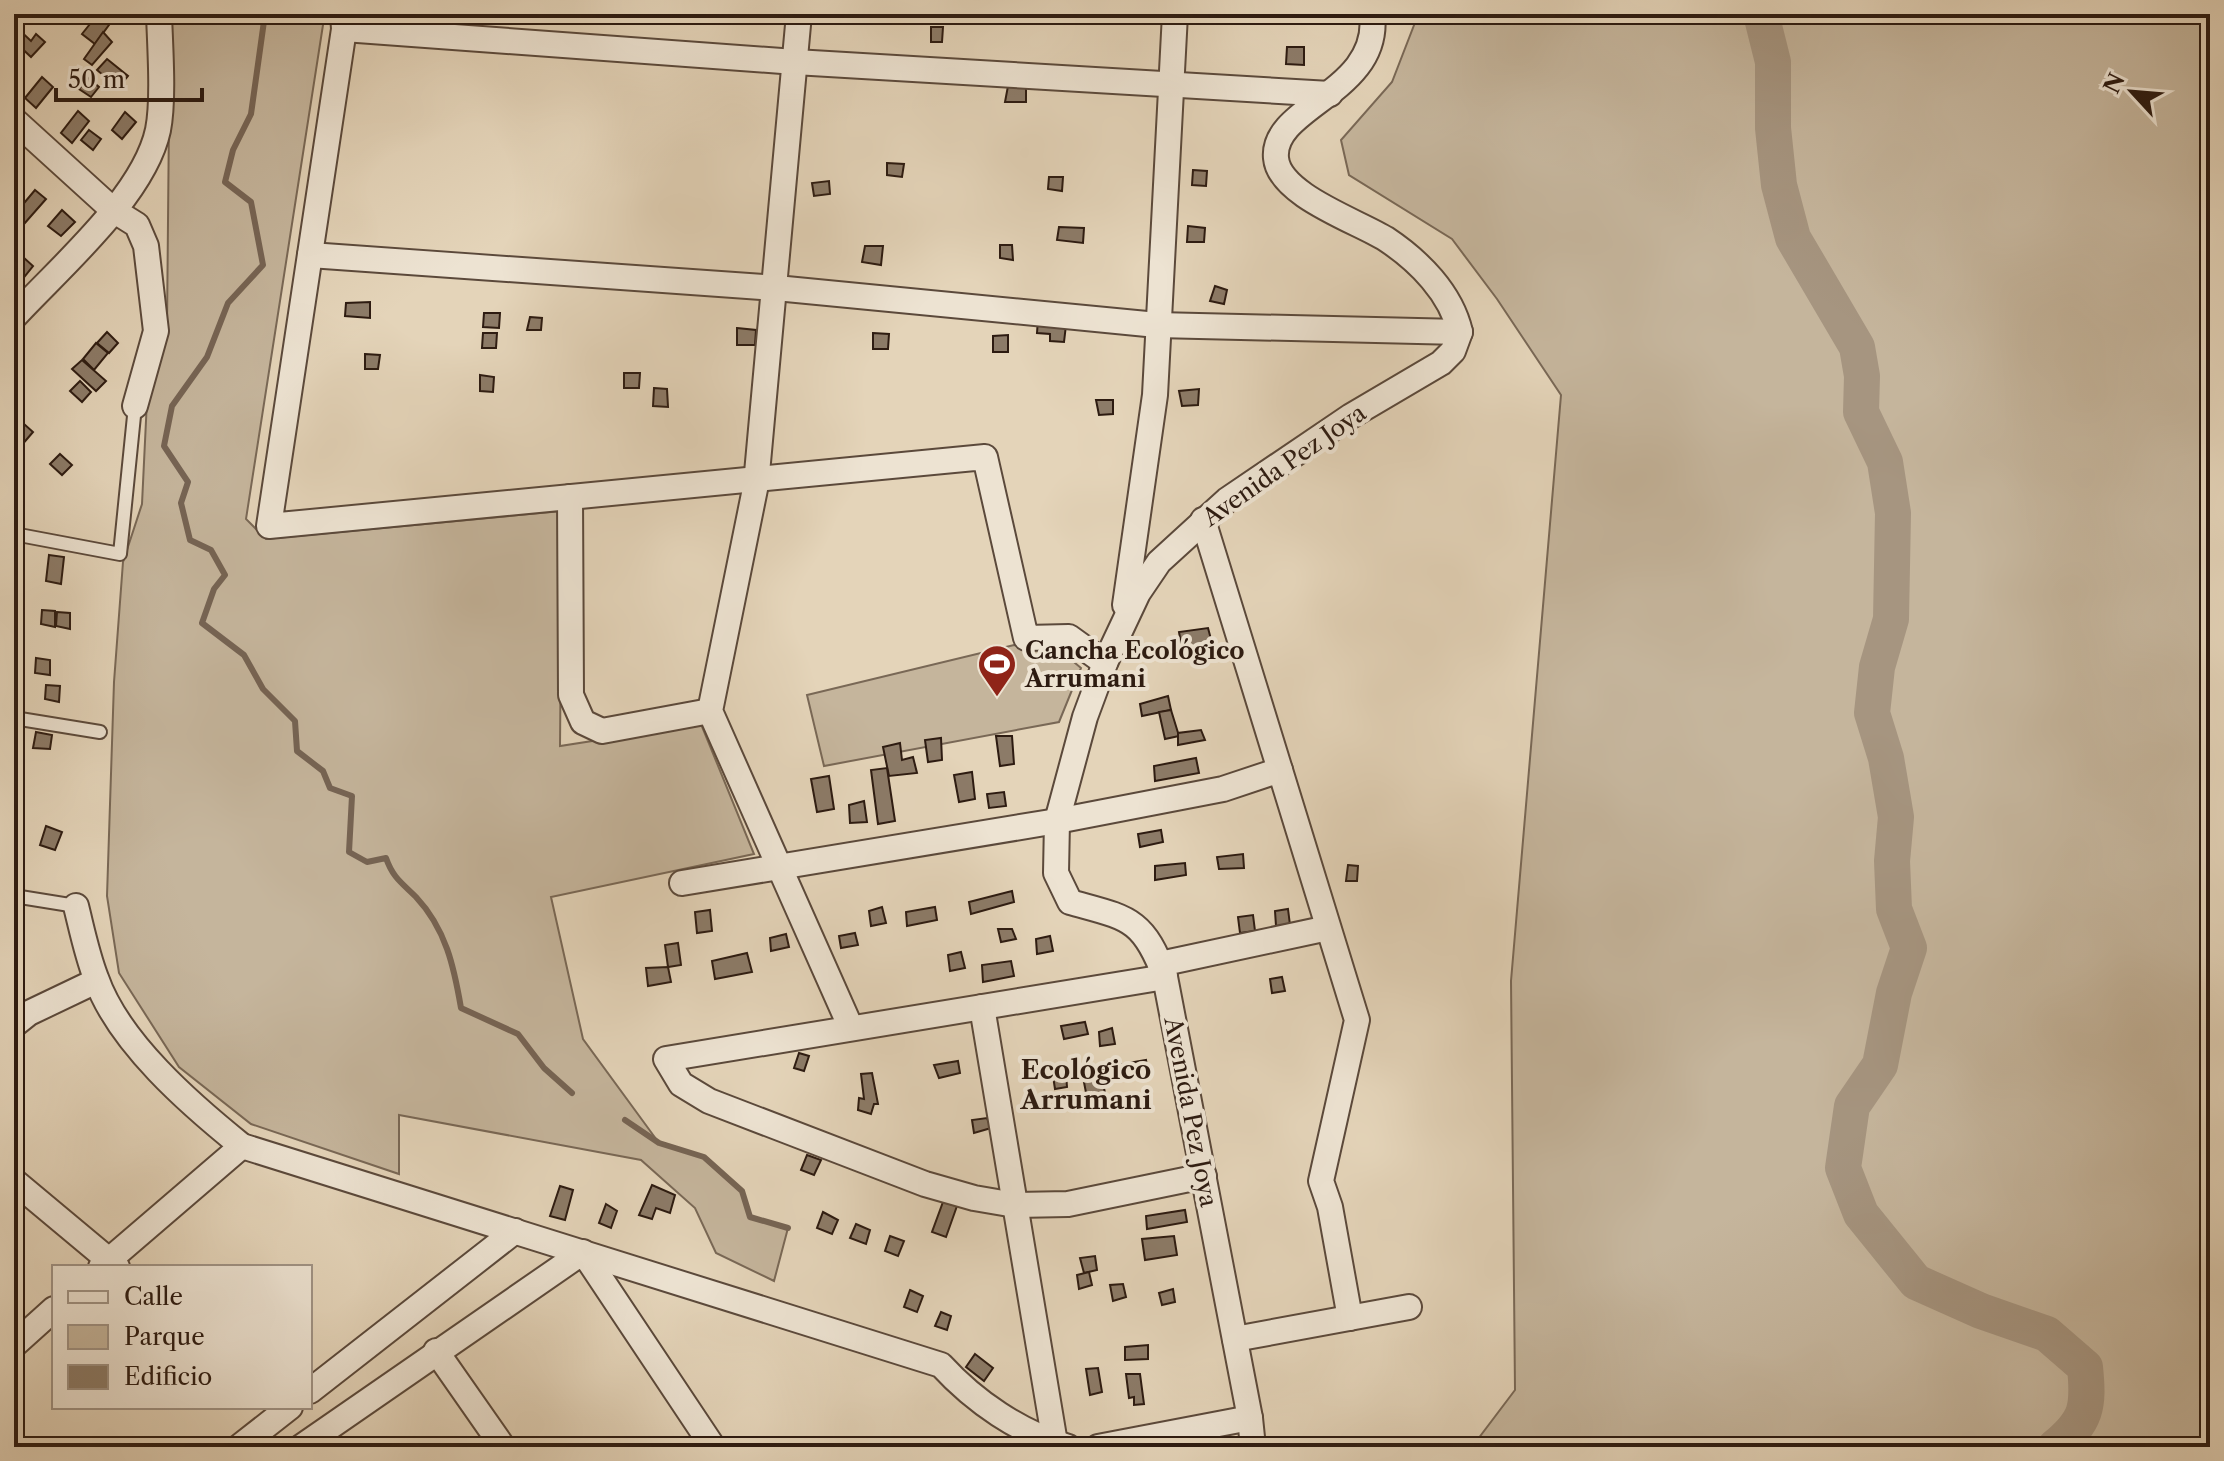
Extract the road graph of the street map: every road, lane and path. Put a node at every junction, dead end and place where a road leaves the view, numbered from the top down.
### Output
1 (159, 14) edge
2 (799, 14) edge
3 (1175, 14) edge
4 (1372, 14) edge
5 (344, 22) edge
6 (795, 62) junction
7 (1172, 86) junction
8 (1330, 94) junction
9 (14, 120) edge
10 (113, 210) junction
11 (310, 255) junction
12 (776, 288) junction
13 (14, 317) edge
14 (1157, 325) junction
15 (1460, 332) junction
16 (135, 406) joint
17 (757, 479) junction
18 (570, 497) junction
19 (1203, 520) junction
20 (14, 534) edge
21 (1123, 622) junction
22 (1105, 663) junction
23 (710, 711) junction
24 (14, 718) edge
25 (100, 732) dead end
26 (1280, 770) junction
27 (1057, 821) junction
28 (780, 867) junction
29 (682, 883) dead end
30 (14, 896) edge
31 (76, 906) joint
32 (1328, 928) junction
33 (1163, 970) junction
34 (96, 981) junction
35 (982, 1007) junction
36 (14, 1025) edge
37 (851, 1028) junction
38 (242, 1146) junction
39 (1204, 1176) junction
40 (14, 1181) edge
41 (1015, 1205) junction
42 (515, 1231) junction
43 (583, 1252) junction
44 (109, 1265) edge
45 (1409, 1307) dead end
46 (52, 1311) edge
47 (1350, 1318) junction
48 (1235, 1339) junction
49 (14, 1345) edge
50 (436, 1351) junction
51 (312, 1389) edge
52 (273, 1412) edge
53 (1250, 1418) junction
54 (1057, 1446) edge
55 (239, 1447) edge
56 (292, 1447) edge
57 (301, 1447) edge
58 (503, 1447) edge
59 (713, 1447) edge
60 (1098, 1447) edge
61 (1253, 1447) edge

1 - 10 street
2 - 6 street
3 - 7 street
4 - 8 street
5 - 6 street
5 - 11 street
6 - 7 street
6 - 12 street
7 - 8 street
7 - 14 street
8 - 15 street
9 - 10 street
10 - 13 street
10 - 16 street
11 - 12 street
11 - 18 street
12 - 14 street
12 - 17 street
14 - 15 street
14 - 21 street
15 - 19 street, Avenida Pez Joya
16 - 20 lane
17 - 18 street
17 - 22 street
17 - 23 street
18 - 23 street
19 - 21 street, Avenida Pez Joya
19 - 26 street
21 - 22 street, Avenida Pez Joya
22 - 27 street, Avenida Pez Joya
23 - 28 street
24 - 25 lane
26 - 27 street
26 - 32 street
27 - 28 street
27 - 33 street, Avenida Pez Joya
28 - 29 street
28 - 37 street
30 - 31 lane
31 - 34 street
32 - 33 street
32 - 47 street
33 - 35 street
33 - 39 street, Avenida Pez Joya
34 - 36 street
34 - 38 street
35 - 37 street
35 - 41 street
37 - 41 street
38 - 42 street
38 - 44 street
39 - 41 street
39 - 48 street, Avenida Pez Joya
40 - 44 street
41 - 54 street
42 - 43 street
42 - 51 street
43 - 50 street
43 - 54 street
43 - 59 street
45 - 47 street
46 - 49 street
47 - 48 street
48 - 53 street, Avenida Pez Joya
50 - 57 street
50 - 58 street
52 - 55 street
52 - 56 street
53 - 60 street
53 - 61 street, Avenida Pez Joya

